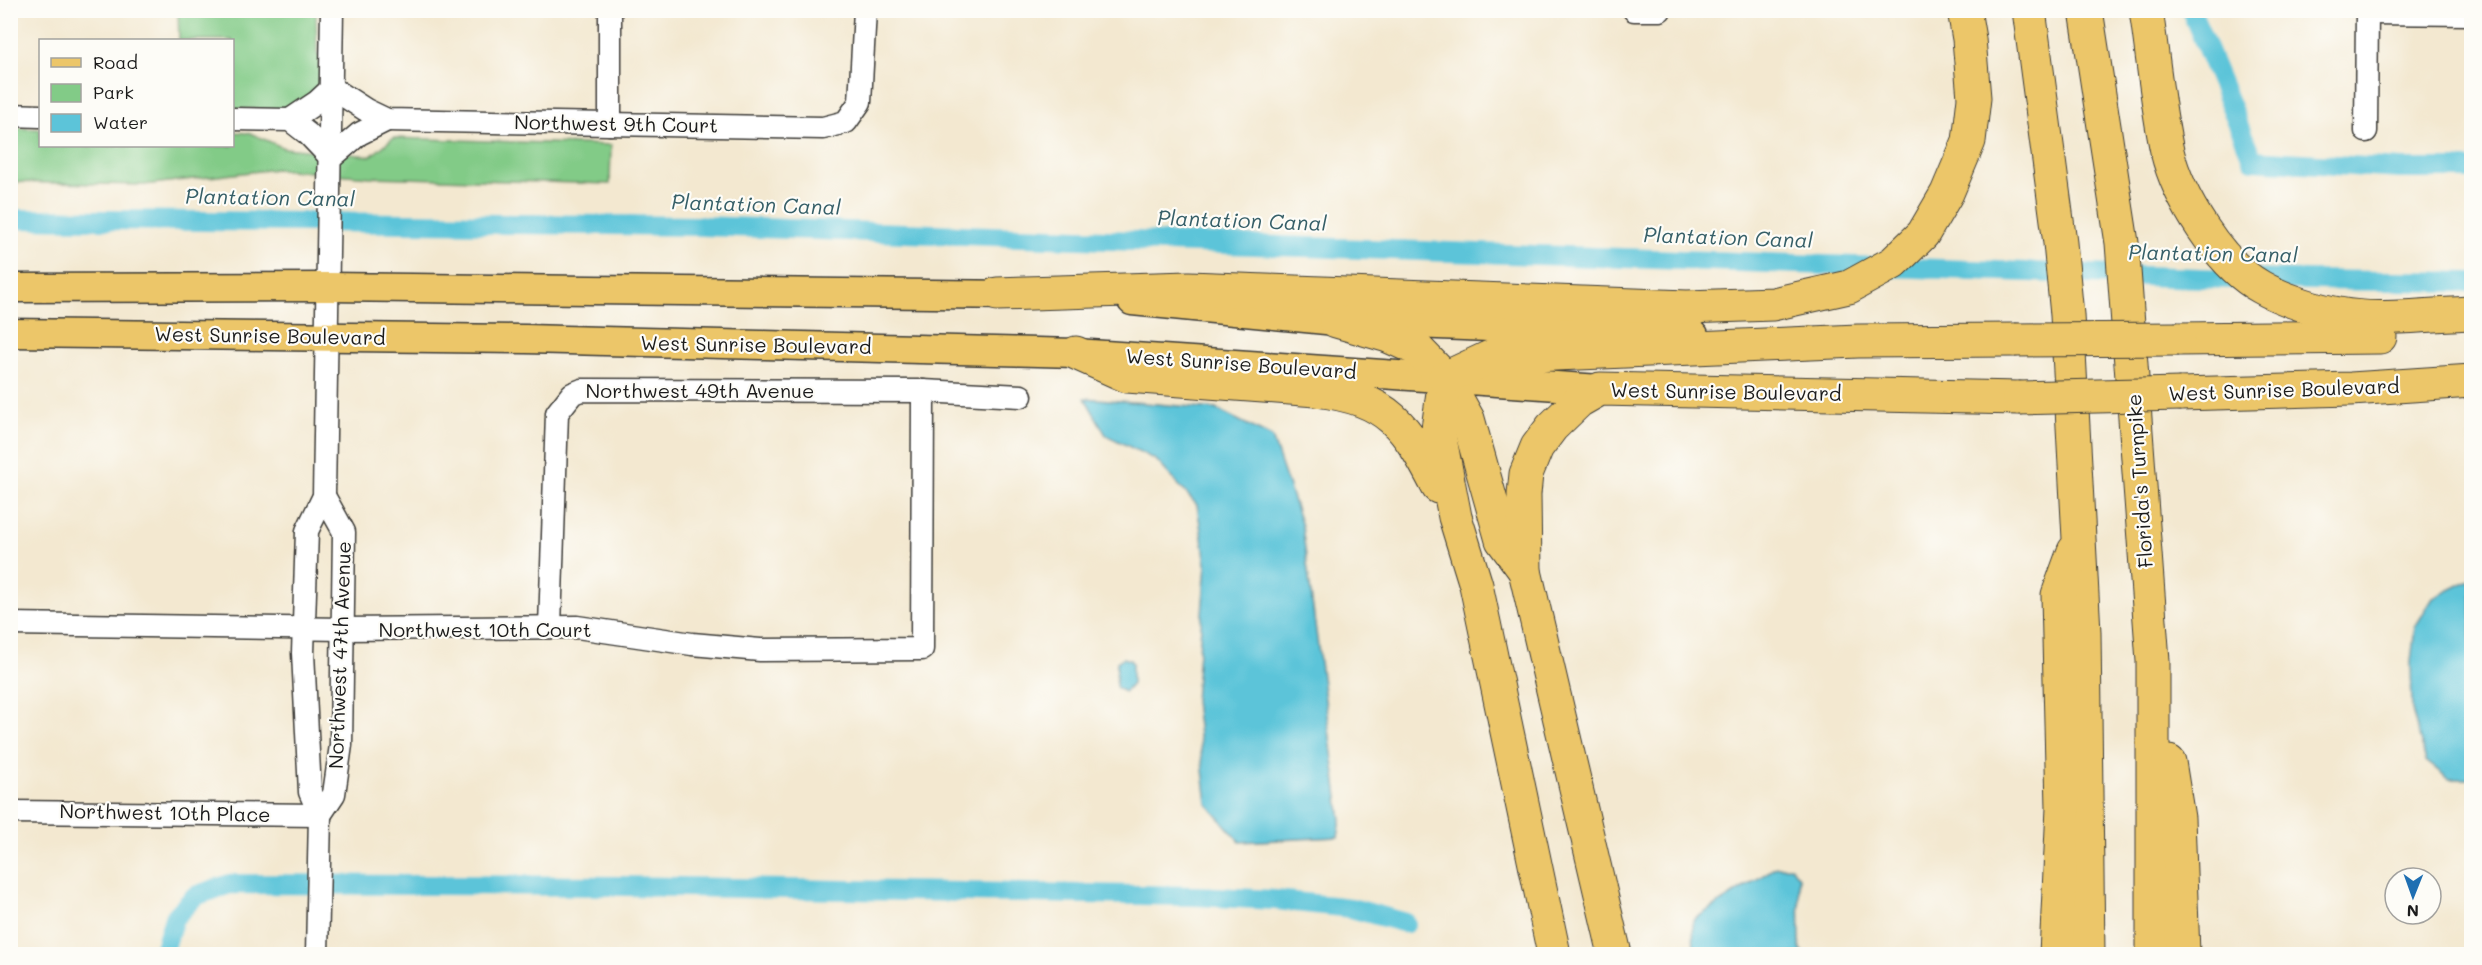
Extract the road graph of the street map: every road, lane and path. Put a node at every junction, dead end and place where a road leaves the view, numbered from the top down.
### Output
1 (332, 10) edge
2 (610, 10) edge
3 (865, 10) edge
4 (1634, 10) edge
5 (1660, 10) edge
6 (1964, 10) edge
7 (2029, 10) edge
8 (2086, 10) edge
9 (2146, 10) edge
10 (2367, 12) edge
11 (2472, 14) edge
12 (332, 88) junction
13 (10, 115) edge
14 (39, 116) edge
15 (234, 119) edge
16 (290, 120) junction
17 (387, 120) junction
18 (610, 124) junction
19 (2366, 131) dead end
20 (331, 161) junction
21 (329, 287) junction
22 (10, 288) edge
23 (997, 294) junction
24 (2472, 313) edge
25 (1336, 321) junction
26 (10, 333) edge
27 (2472, 335) edge
28 (326, 338) junction
29 (1858, 341) junction
30 (1076, 352) junction
31 (1445, 378) junction
32 (2472, 381) edge
33 (1600, 389) junction
34 (923, 391) junction
35 (1021, 396) dead end
36 (324, 496) junction
37 (1455, 517) junction
38 (2079, 538) junction
39 (1525, 571) junction
40 (10, 624) edge
41 (550, 627) junction
42 (304, 628) junction
43 (343, 629) junction
44 (2153, 661) junction
45 (10, 812) edge
46 (320, 815) junction
47 (317, 954) edge
48 (1554, 954) edge
49 (1615, 954) edge
50 (2056, 954) edge
51 (2088, 954) edge
52 (2153, 954) edge
53 (2183, 954) edge

1 - 12 street, Northwest 47th Avenue
2 - 18 street
3 - 18 street, Northwest 9th Court
4 - 5 street
6 - 23 highway
7 - 38 highway
8 - 44 highway, Florida's Turnpike
9 - 24 highway
10 - 11 street
10 - 19 street
12 - 16 street
12 - 17 street, Northwest 9th Court
12 - 20 street, Northwest 47th Avenue
13 - 14 street
15 - 16 street
16 - 20 street
17 - 18 street, Northwest 9th Court
17 - 20 street, Northwest 9th Court
20 - 21 street, Northwest 47th Avenue
21 - 22 main road
21 - 23 main road
21 - 28 street, Northwest 47th Avenue
23 - 25 main road
25 - 29 main road
25 - 31 highway
26 - 28 main road, West Sunrise Boulevard
27 - 29 highway, bridge
28 - 30 main road, West Sunrise Boulevard
28 - 36 street, Northwest 47th Avenue
29 - 31 highway
30 - 31 main road, West Sunrise Boulevard
30 - 37 highway
31 - 33 main road, West Sunrise Boulevard
31 - 37 highway
31 - 39 highway
32 - 33 highway, West Sunrise Boulevard, bridge
33 - 39 highway
34 - 35 street, Northwest 49th Avenue
34 - 41 street, Northwest 49th Avenue
34 - 41 street, Northwest 10th Court
36 - 42 street, Northwest 47th Avenue
36 - 43 street, Northwest 47th Avenue
37 - 48 highway
38 - 50 highway
38 - 51 highway
39 - 49 highway
40 - 42 street, Northwest 10th Court
41 - 43 street, Northwest 10th Court
42 - 43 street, Northwest 10th Court
42 - 46 street, Northwest 47th Avenue
43 - 46 street, Northwest 47th Avenue
44 - 52 highway, Florida's Turnpike
44 - 53 highway
45 - 46 street, Northwest 10th Place
46 - 47 street, Northwest 47th Avenue

